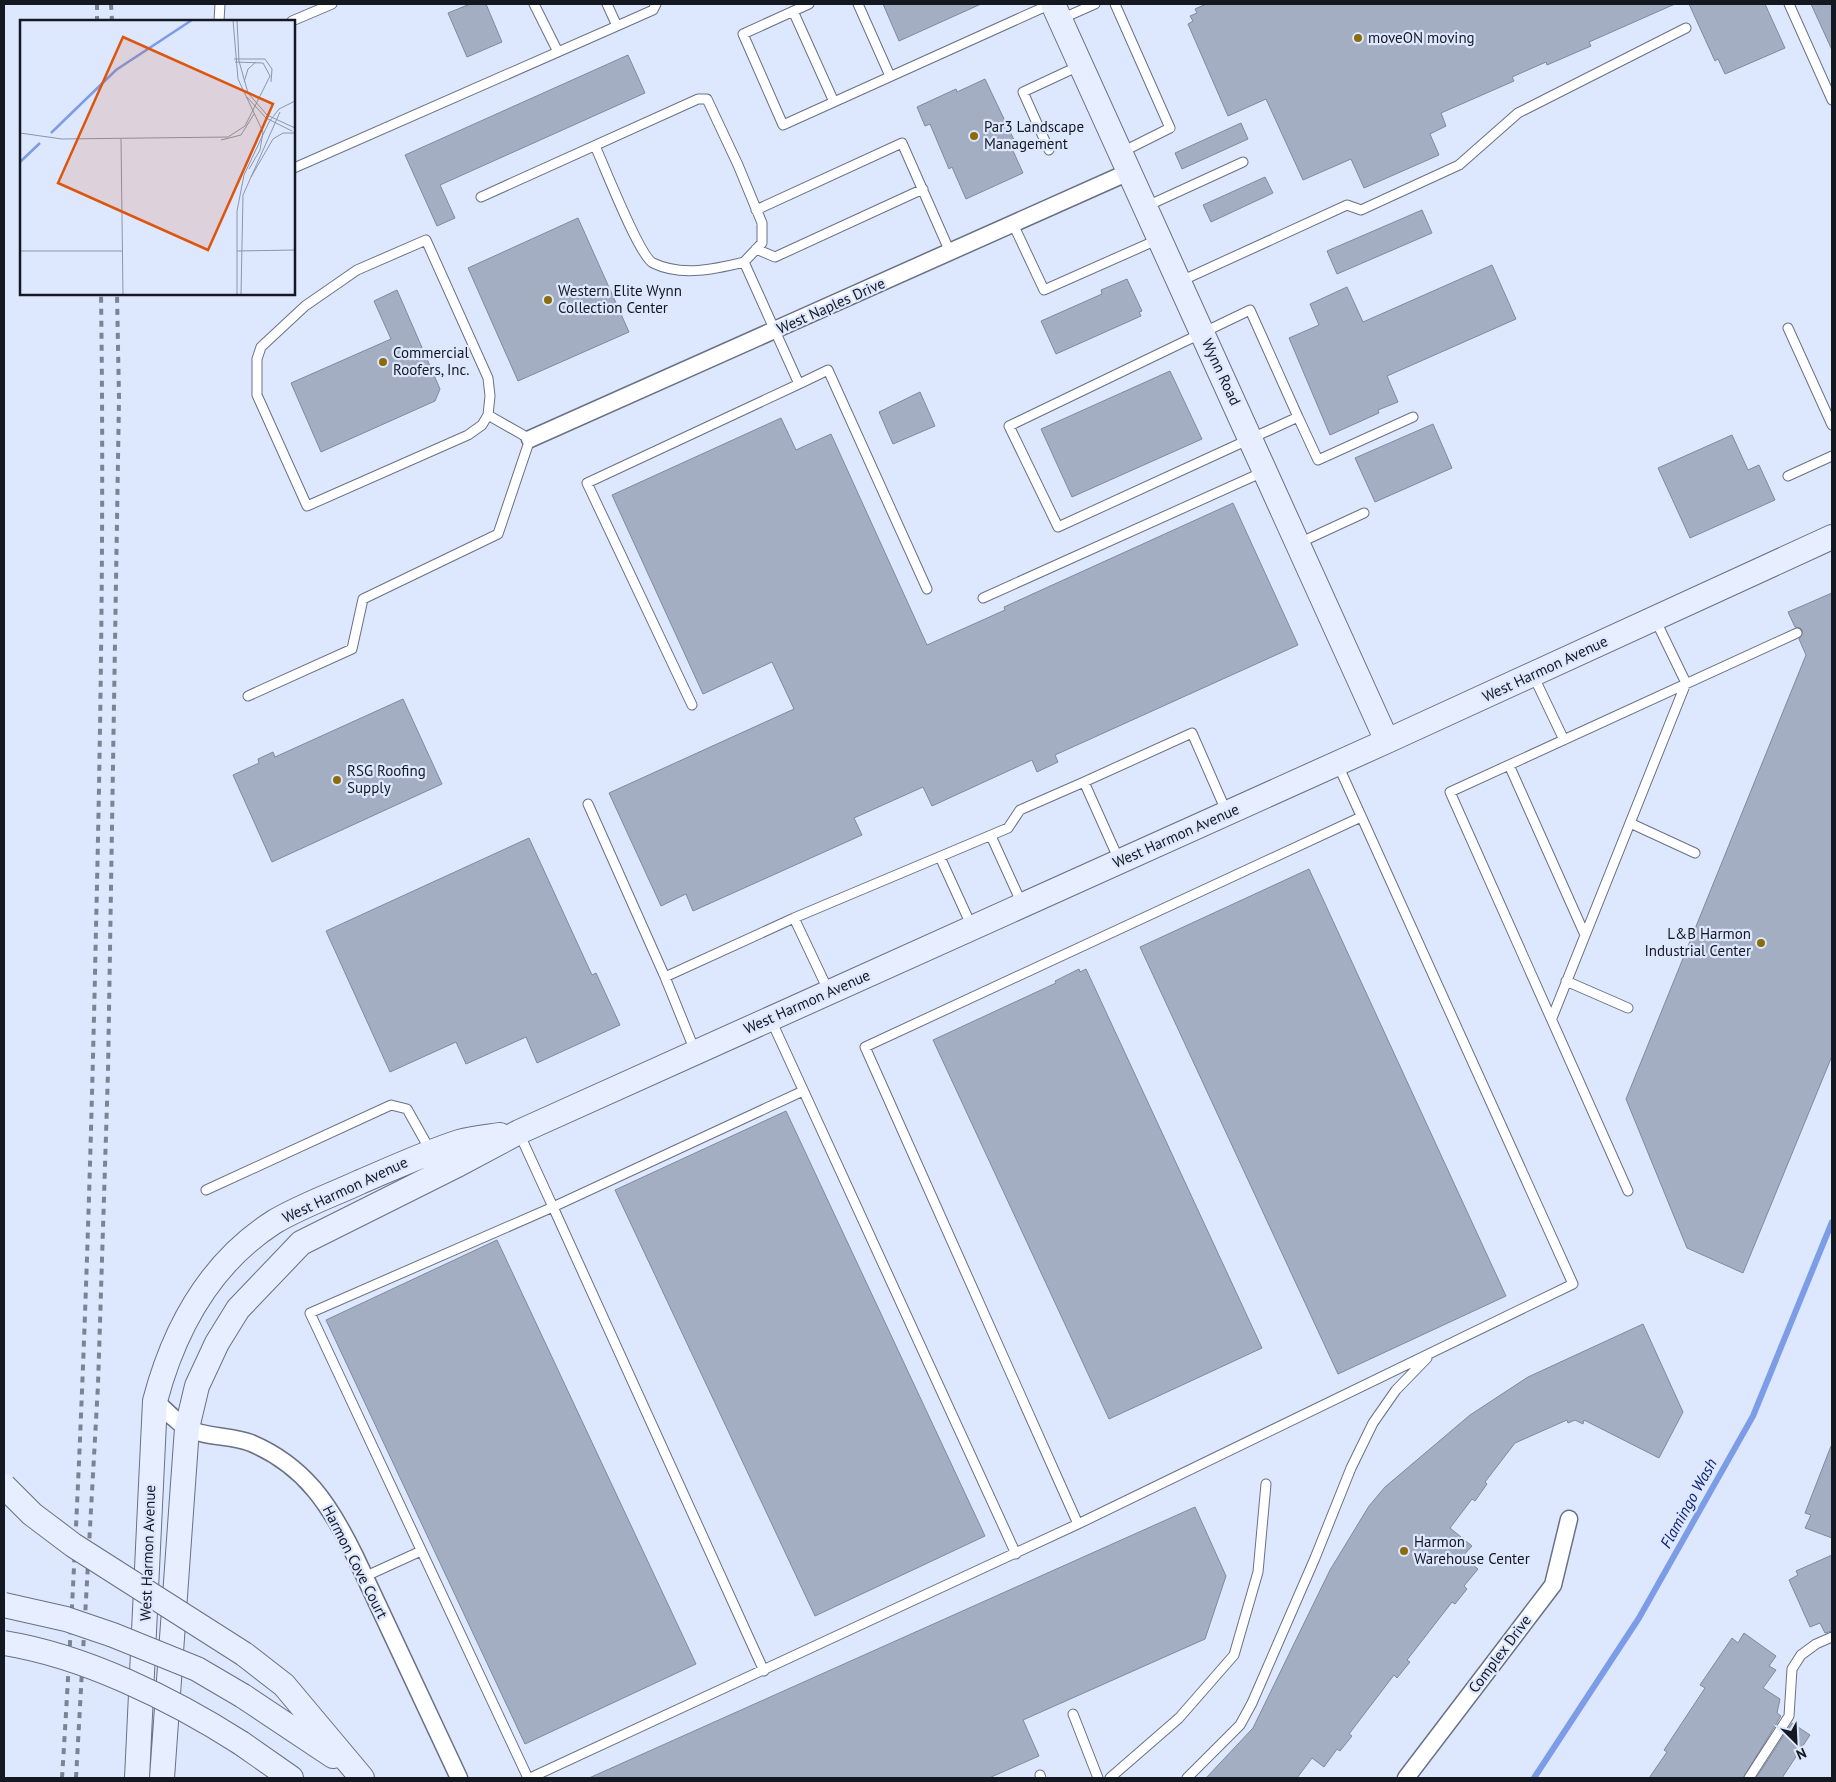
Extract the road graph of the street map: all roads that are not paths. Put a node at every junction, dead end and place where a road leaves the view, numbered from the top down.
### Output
1 (332, 4) edge
2 (534, 4) edge
3 (607, 4) edge
4 (656, 4) edge
5 (809, 4) edge
6 (858, 4) edge
7 (1095, 4) edge
8 (1115, 4) edge
9 (1789, 4) edge
10 (223, 5) edge
11 (1055, 9) edge
12 (793, 10) junction
13 (219, 20) edge
14 (294, 20) edge
15 (617, 26) junction
16 (1686, 28) dead end
17 (558, 52) junction
18 (1082, 65) junction
19 (890, 76) junction
20 (1832, 100) edge
21 (834, 102) junction
22 (595, 146) junction
23 (1049, 150) dead end
24 (1126, 161) junction
25 (1243, 162) dead end
26 (295, 168) edge
27 (923, 189) junction
28 (481, 197) dead end
29 (1147, 206) junction
30 (756, 210) junction
31 (1013, 224) junction
32 (1161, 238) junction
33 (756, 250) junction
34 (950, 252) junction
35 (744, 262) junction
36 (1180, 281) junction
37 (1788, 328) dead end
38 (775, 331) junction
39 (1202, 332) junction
40 (799, 384) junction
41 (488, 415) junction
42 (1298, 417) junction
43 (1413, 417) dead end
44 (1832, 425) edge
45 (530, 439) junction
46 (1252, 440) junction
47 (1832, 456) edge
48 (1266, 470) junction
49 (1788, 476) dead end
50 (1364, 514) dead end
51 (1832, 537) edge
52 (1298, 543) junction
53 (927, 589) dead end
54 (983, 598) dead end
55 (1655, 618) junction
56 (1797, 633) dead end
57 (1532, 675) junction
58 (1686, 683) junction
59 (248, 696) dead end
60 (692, 705) dead end
61 (1564, 740) junction
62 (1388, 741) junction
63 (1337, 764) junction
64 (1509, 765) junction
65 (1084, 782) junction
66 (588, 804) dead end
67 (1228, 813) junction
68 (1361, 817) junction
69 (1630, 823) junction
70 (991, 836) junction
71 (1695, 853) dead end
72 (940, 857) junction
73 (1120, 861) junction
74 (1022, 905) junction
75 (794, 918) junction
76 (972, 928) junction
77 (1585, 935) junction
78 (665, 977) junction
79 (1566, 982) junction
80 (829, 992) junction
81 (1628, 1008) dead end
82 (770, 1018) junction
83 (1552, 1018) junction
84 (696, 1052) junction
85 (803, 1091) junction
86 (519, 1132) junction
87 (437, 1163) junction
88 (206, 1190) dead end
89 (1628, 1191) dead end
90 (553, 1207) junction
91 (1433, 1352) junction
92 (155, 1401) junction
93 (187, 1428) junction
94 (1266, 1484) dead end
95 (4, 1486) edge
96 (1569, 1519) dead end
97 (1078, 1524) junction
98 (422, 1551) junction
99 (1016, 1554) junction
100 (364, 1577) junction
101 (4, 1604) edge
102 (1832, 1637) edge
103 (4, 1643) edge
104 (764, 1671) junction
105 (1073, 1714) dead end
106 (137, 1778) edge
107 (162, 1778) edge
108 (292, 1778) edge
109 (362, 1778) edge
110 (459, 1778) edge
111 (529, 1778) edge
112 (1098, 1778) edge
113 (1110, 1778) edge
114 (1187, 1778) edge
115 (1406, 1778) edge
116 (1749, 1778) edge

1 - 14 lane
2 - 17 lane
3 - 15 lane
4 - 15 lane
5 - 12 lane
6 - 19 lane
7 - 11 lane
8 - 24 lane
9 - 20 lane
10 - 13 lane
11 - 18 main road, Wynn Road
11 - 19 lane
12 - 21 lane
12 - 21 lane
15 - 17 lane
16 - 36 lane
17 - 26 lane
18 - 23 lane
18 - 24 main road, Wynn Road
19 - 21 lane
22 - 28 lane
22 - 30 lane
22 - 35 lane
24 - 29 main road, Wynn Road
24 - 31 street, West Naples Drive
25 - 29 lane
27 - 30 lane
27 - 33 lane
27 - 34 lane
29 - 32 main road, Wynn Road
30 - 33 lane
31 - 32 lane
31 - 34 street, West Naples Drive
32 - 36 main road, Wynn Road
33 - 35 lane
34 - 38 street, West Naples Drive
35 - 38 lane
36 - 39 main road, Wynn Road
37 - 44 lane
38 - 40 lane
38 - 45 street, West Naples Drive
39 - 42 lane
39 - 46 main road, Wynn Road
39 - 46 lane
40 - 53 lane
40 - 60 lane
41 - 41 lane
41 - 45 lane
42 - 43 lane
42 - 46 lane
45 - 59 lane
46 - 48 main road, Wynn Road
47 - 49 lane
48 - 52 main road, Wynn Road
48 - 54 lane
50 - 52 lane
51 - 55 main road, West Harmon Avenue
52 - 62 main road, Wynn Road
55 - 57 main road, West Harmon Avenue
55 - 58 lane
56 - 58 lane
57 - 61 lane
57 - 62 main road, West Harmon Avenue
58 - 61 lane
58 - 69 lane
61 - 64 lane
62 - 63 main road, West Harmon Avenue
63 - 67 main road, West Harmon Avenue
63 - 68 lane
64 - 77 lane
64 - 83 lane
65 - 67 lane
65 - 70 lane
65 - 73 lane
66 - 78 lane
67 - 73 main road, West Harmon Avenue
68 - 91 lane
68 - 97 lane
69 - 71 lane
69 - 77 lane
70 - 72 lane
70 - 74 lane
72 - 75 lane
72 - 76 lane
73 - 74 main road, West Harmon Avenue
74 - 76 main road, West Harmon Avenue
75 - 78 lane
75 - 80 lane
76 - 80 main road, West Harmon Avenue
77 - 79 lane
78 - 84 lane
79 - 81 lane
79 - 83 lane
80 - 82 main road, West Harmon Avenue
82 - 84 main road, West Harmon Avenue
82 - 85 lane
83 - 89 lane
84 - 86 main road, West Harmon Avenue
85 - 90 lane
85 - 99 lane
86 - 87 main road, West Harmon Avenue
86 - 90 lane
87 - 88 lane
87 - 92 main road, West Harmon Avenue
87 - 93 main road, West Harmon Avenue
90 - 98 lane
90 - 104 lane
91 - 97 lane
91 - 114 lane
92 - 93 street, Harmon Cove Court
92 - 106 main road, West Harmon Avenue
93 - 100 street, Harmon Cove Court
93 - 107 main road, West Harmon Avenue
94 - 113 lane
95 - 109 main road, bridge
96 - 115 street, Complex Drive
97 - 99 lane
98 - 100 lane
98 - 111 lane
99 - 104 lane
100 - 110 street, Harmon Cove Court
101 - 109 main road, West Harmon Avenue, bridge
102 - 116 lane
103 - 108 main road, bridge
104 - 111 lane
105 - 112 lane

